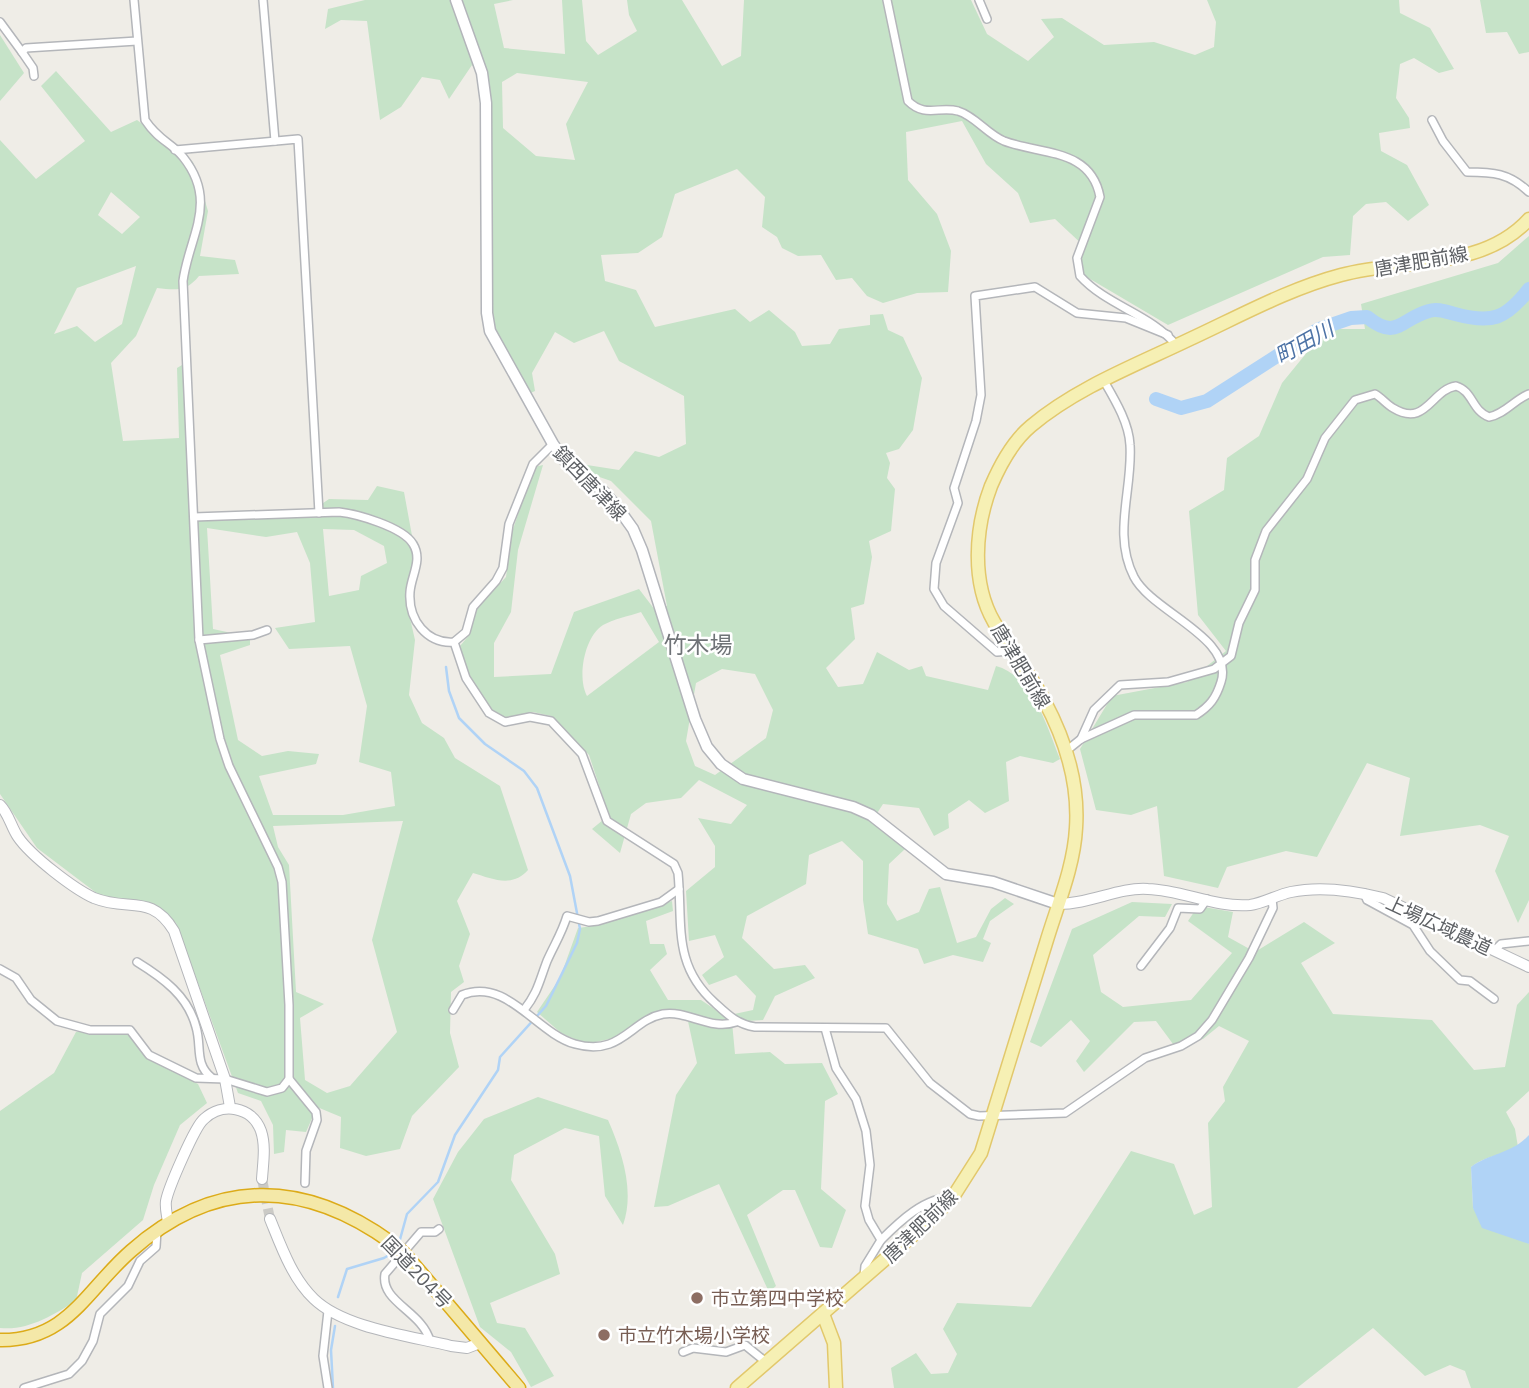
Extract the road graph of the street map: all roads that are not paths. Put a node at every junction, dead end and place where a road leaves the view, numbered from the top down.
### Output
1 (134, 0) edge
2 (263, 0) edge
3 (456, 0) edge
4 (887, 0) edge
5 (979, 0) edge
6 (987, 19) dead end
7 (0, 22) edge
8 (137, 41) junction
9 (22, 52) junction
10 (34, 76) dead end
11 (1432, 120) dead end
12 (275, 141) junction
13 (176, 150) junction
14 (1529, 192) edge
15 (1529, 219) edge
16 (1168, 335) junction
17 (1177, 346) junction
18 (1104, 381) junction
19 (1529, 394) edge
20 (553, 444) junction
21 (319, 513) junction
22 (194, 517) junction
23 (267, 630) dead end
24 (199, 640) junction
25 (454, 642) junction
26 (1012, 651) junction
27 (1223, 664) junction
28 (1081, 739) junction
29 (1066, 751) junction
30 (0, 805) edge
31 (679, 889) junction
32 (1364, 893) junction
33 (1207, 899) junction
34 (1272, 899) junction
35 (1058, 904) junction
36 (1529, 941) edge
37 (1494, 951) junction
38 (137, 962) dead end
39 (1141, 966) dead end
40 (1529, 967) edge
41 (0, 969) edge
42 (1494, 999) dead end
43 (453, 1010) dead end
44 (527, 1012) junction
45 (736, 1022) junction
46 (825, 1028) junction
47 (212, 1078) junction
48 (225, 1079) junction
49 (289, 1079) junction
50 (230, 1107) junction
51 (993, 1114) junction
52 (262, 1179) tunnel mouth
53 (305, 1184) dead end
54 (953, 1197) junction
55 (270, 1219) tunnel mouth
56 (163, 1226) junction
57 (439, 1228) dead end
58 (881, 1240) junction
59 (863, 1280) junction
60 (328, 1311) junction
61 (823, 1314) junction
62 (0, 1340) edge
63 (430, 1341) junction
64 (480, 1343) junction
65 (683, 1352) dead end
66 (766, 1362) junction
67 (24, 1388) edge
68 (328, 1388) edge
69 (519, 1388) edge
70 (737, 1388) edge
71 (836, 1388) edge

1 - 8 street
2 - 12 street
3 - 20 main road, 鎮西唐津線
4 - 16 street
5 - 6 street
7 - 9 street
8 - 9 street
8 - 13 street
9 - 10 street
11 - 14 street
12 - 13 street
12 - 21 street
13 - 22 street
15 - 17 main road, 唐津肥前線
16 - 17 street
16 - 26 street
17 - 18 main road, 唐津肥前線
18 - 26 main road, 唐津肥前線
18 - 27 street
19 - 27 street
20 - 25 street
20 - 35 main road, 鎮西唐津線
21 - 22 street
21 - 25 street
22 - 24 street
23 - 24 street
24 - 49 street
25 - 31 street
26 - 29 main road, 唐津肥前線
27 - 28 street
27 - 28 street
28 - 29 street
29 - 35 main road, 唐津肥前線
30 - 48 street
31 - 44 street
31 - 45 street
32 - 34 street, 上場広域農道
32 - 37 street, 上場広域農道
32 - 42 street
33 - 34 street, 上場広域農道
33 - 35 street, 上場広域農道
33 - 39 street
34 - 51 street
35 - 51 main road, 唐津肥前線
36 - 37 street
37 - 40 street, 上場広域農道
38 - 47 street
41 - 47 street
43 - 44 street
44 - 45 street
45 - 46 street
46 - 51 street
46 - 58 street
47 - 48 street
48 - 49 street
48 - 50 street
49 - 53 street
50 - 52 street
50 - 56 street
51 - 54 main road, 唐津肥前線
54 - 58 street
54 - 59 main road, 唐津肥前線
55 - 60 street
56 - 62 highway, 国道204号
56 - 64 highway, 国道204号, bridge
56 - 67 street
57 - 63 street
58 - 59 street
59 - 61 main road, 唐津肥前線
60 - 63 street
60 - 68 street
61 - 66 main road, 唐津肥前線
61 - 71 main road
63 - 64 street
64 - 69 highway, 国道204号
65 - 66 street
66 - 70 main road, 唐津肥前線

